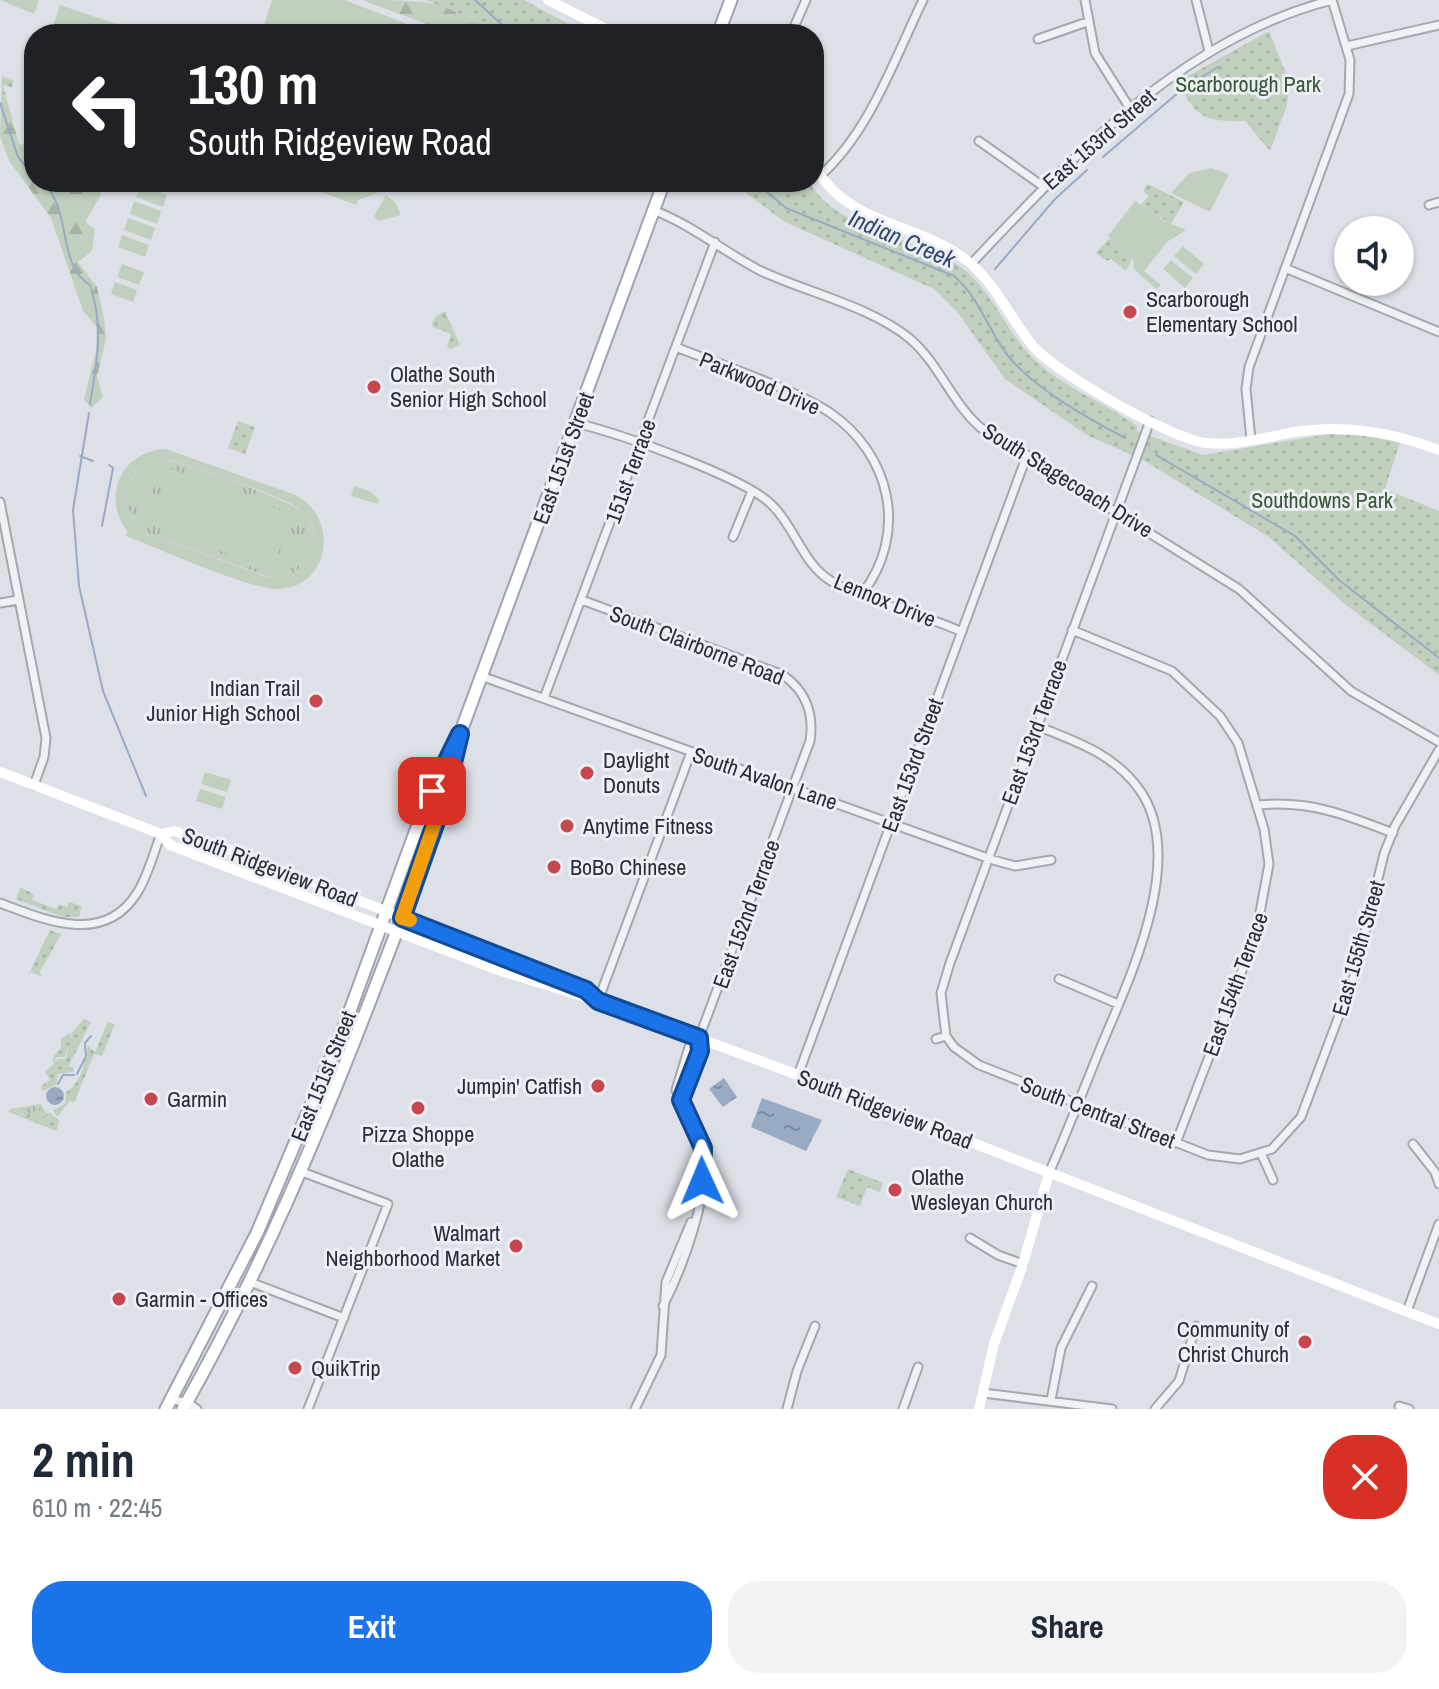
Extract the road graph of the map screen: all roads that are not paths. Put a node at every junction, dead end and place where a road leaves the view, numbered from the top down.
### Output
1 (548, 0) edge
2 (731, 0) edge
3 (806, 0) edge
4 (923, 0) edge
5 (1085, 0) edge
6 (1196, 0) edge
7 (1332, 0) edge
8 (1087, 22) junction
9 (596, 24) edge
10 (722, 24) edge
11 (795, 24) edge
12 (1439, 25) edge
13 (1038, 39) dead end
14 (1347, 46) junction
15 (1209, 51) junction
16 (1131, 110) junction
17 (979, 141) dead end
18 (824, 168) edge
19 (824, 182) edge
20 (1044, 187) junction
21 (660, 192) edge
22 (1439, 202) edge
23 (1429, 205) dead end
24 (653, 210) junction
25 (715, 242) junction
26 (971, 264) junction
27 (1285, 268) junction
28 (1439, 332) edge
29 (676, 347) junction
30 (1150, 421) junction
31 (576, 423) junction
32 (1251, 440) junction
33 (640, 444) junction
34 (1439, 450) edge
35 (1027, 455) junction
36 (752, 491) junction
37 (0, 502) edge
38 (1116, 510) junction
39 (733, 537) dead end
40 (862, 594) junction
41 (18, 600) junction
42 (582, 600) junction
43 (0, 603) edge
44 (1072, 630) junction
45 (962, 632) junction
46 (481, 676) junction
47 (544, 698) junction
48 (1037, 726) junction
49 (460, 734) junction
50 (1439, 742) edge
51 (1439, 750) edge
52 (691, 752) junction
53 (0, 772) edge
54 (34, 785) junction
55 (792, 790) junction
56 (1259, 805) junction
57 (891, 823) junction
58 (1393, 833) junction
59 (161, 834) junction
60 (988, 858) junction
61 (1051, 860) dead end
62 (0, 903) edge
63 (386, 911) junction
64 (402, 918) junction
65 (381, 925) junction
66 (397, 930) junction
67 (1059, 979) dead end
68 (598, 1001) junction
69 (1118, 1004) junction
70 (946, 1036) junction
71 (699, 1038) junction
72 (936, 1039) dead end
73 (333, 1054) junction
74 (798, 1075) junction
75 (1078, 1105) junction
76 (1176, 1143) junction
77 (1413, 1144) dead end
78 (1261, 1153) junction
79 (302, 1172) junction
80 (283, 1173) junction
81 (1049, 1173) junction
82 (1273, 1180) dead end
83 (1439, 1184) edge
84 (1439, 1224) edge
85 (970, 1238) dead end
86 (1023, 1264) junction
87 (251, 1279) junction
88 (1092, 1286) dead end
89 (1407, 1311) junction
90 (344, 1318) junction
91 (1439, 1324) edge
92 (815, 1326) dead end
93 (1196, 1326) dead end
94 (918, 1367) dead end
95 (983, 1393) junction
96 (1051, 1400) junction
97 (180, 1406) edge
98 (1399, 1406) dead end
99 (308, 1409) edge
100 (635, 1409) edge
101 (787, 1409) edge
102 (903, 1409) edge
103 (979, 1409) edge
104 (1112, 1409) edge
105 (1155, 1409) edge
106 (1409, 1409) edge

1 - 9 main road
2 - 10 main road
3 - 11 street
4 - 18 street
5 - 8 street
6 - 15 street
7 - 14 street
7 - 15 street, East 153rd Street
8 - 13 street
8 - 16 street
12 - 14 street
14 - 27 street
15 - 16 street, East 153rd Street
16 - 20 street, East 153rd Street
17 - 20 street
19 - 26 main road
20 - 26 street, East 153rd Street
21 - 24 main road, East 151st Street
22 - 23 street
24 - 25 street, South Stagecoach Drive
24 - 31 main road, East 151st Street
25 - 29 street, 151st Terrace
25 - 35 street, South Stagecoach Drive
26 - 30 main road
27 - 28 street
27 - 32 street
29 - 33 street, 151st Terrace
29 - 40 street, Parkwood Drive
30 - 32 main road
30 - 38 street, East 153rd Terrace
31 - 33 street, Lennox Drive
31 - 46 main road, East 151st Street
32 - 34 main road
33 - 36 street, Lennox Drive
33 - 42 street, 151st Terrace
35 - 38 street, South Stagecoach Drive
35 - 45 street, East 153rd Street
36 - 39 street
36 - 40 street, Lennox Drive
37 - 41 street
38 - 44 street, East 153rd Terrace
38 - 50 street, South Stagecoach Drive
40 - 45 street, Lennox Drive
41 - 43 street
41 - 54 street
42 - 47 street, 151st Terrace
42 - 55 street, South Clairborne Road
44 - 48 street, East 153rd Terrace
44 - 56 street, East 154th Terrace
45 - 57 street, East 153rd Street
46 - 47 street, South Avalon Lane
46 - 49 main road, East 151st Street
47 - 52 street, South Avalon Lane
48 - 60 street, East 153rd Terrace
48 - 69 street
49 - 63 main road, East 151st Street
49 - 64 main road, East 151st Street
51 - 58 street, East 155th Street
52 - 55 street, South Avalon Lane
52 - 68 street
53 - 54 main road, South Ridgeview Road
54 - 59 main road, South Ridgeview Road
55 - 57 street, South Avalon Lane
55 - 71 street, East 152nd Terrace
56 - 58 street
56 - 76 street, East 154th Terrace
57 - 60 street, South Avalon Lane
57 - 74 street, East 153rd Street
58 - 78 street, East 155th Street
59 - 62 street
59 - 63 main road, South Ridgeview Road
59 - 65 main road, South Ridgeview Road
60 - 61 street, South Avalon Lane
60 - 70 street, East 153rd Terrace
63 - 64 main road, South Ridgeview Road
63 - 65 main road, East 151st Street
64 - 66 main road, East 151st Street
64 - 68 main road, South Ridgeview Road
65 - 66 main road, South Ridgeview Road
65 - 73 main road, East 151st Street
66 - 68 main road, South Ridgeview Road
66 - 79 main road, East 151st Street
67 - 69 street
68 - 71 main road, South Ridgeview Road
69 - 75 street
70 - 72 street
70 - 75 street, South Central Street
71 - 74 main road, South Ridgeview Road
71 - 100 street, East 152nd Terrace
73 - 79 main road
73 - 80 main road, East 151st Street
74 - 81 main road, South Ridgeview Road
75 - 76 street, South Central Street
75 - 81 street
76 - 78 street, South Central Street
77 - 83 street
78 - 82 street
79 - 87 main road, East 151st Street
79 - 90 street
80 - 87 main road
80 - 97 main road, East 151st Street
81 - 86 main road
81 - 89 main road, South Ridgeview Road
84 - 89 street
85 - 86 street
86 - 95 main road
87 - 90 street
87 - 97 main road, East 151st Street
88 - 96 street
89 - 91 main road, South Ridgeview Road
90 - 99 street
92 - 101 street
93 - 105 street
94 - 102 street
95 - 96 street
95 - 103 main road
96 - 104 street
98 - 106 street

